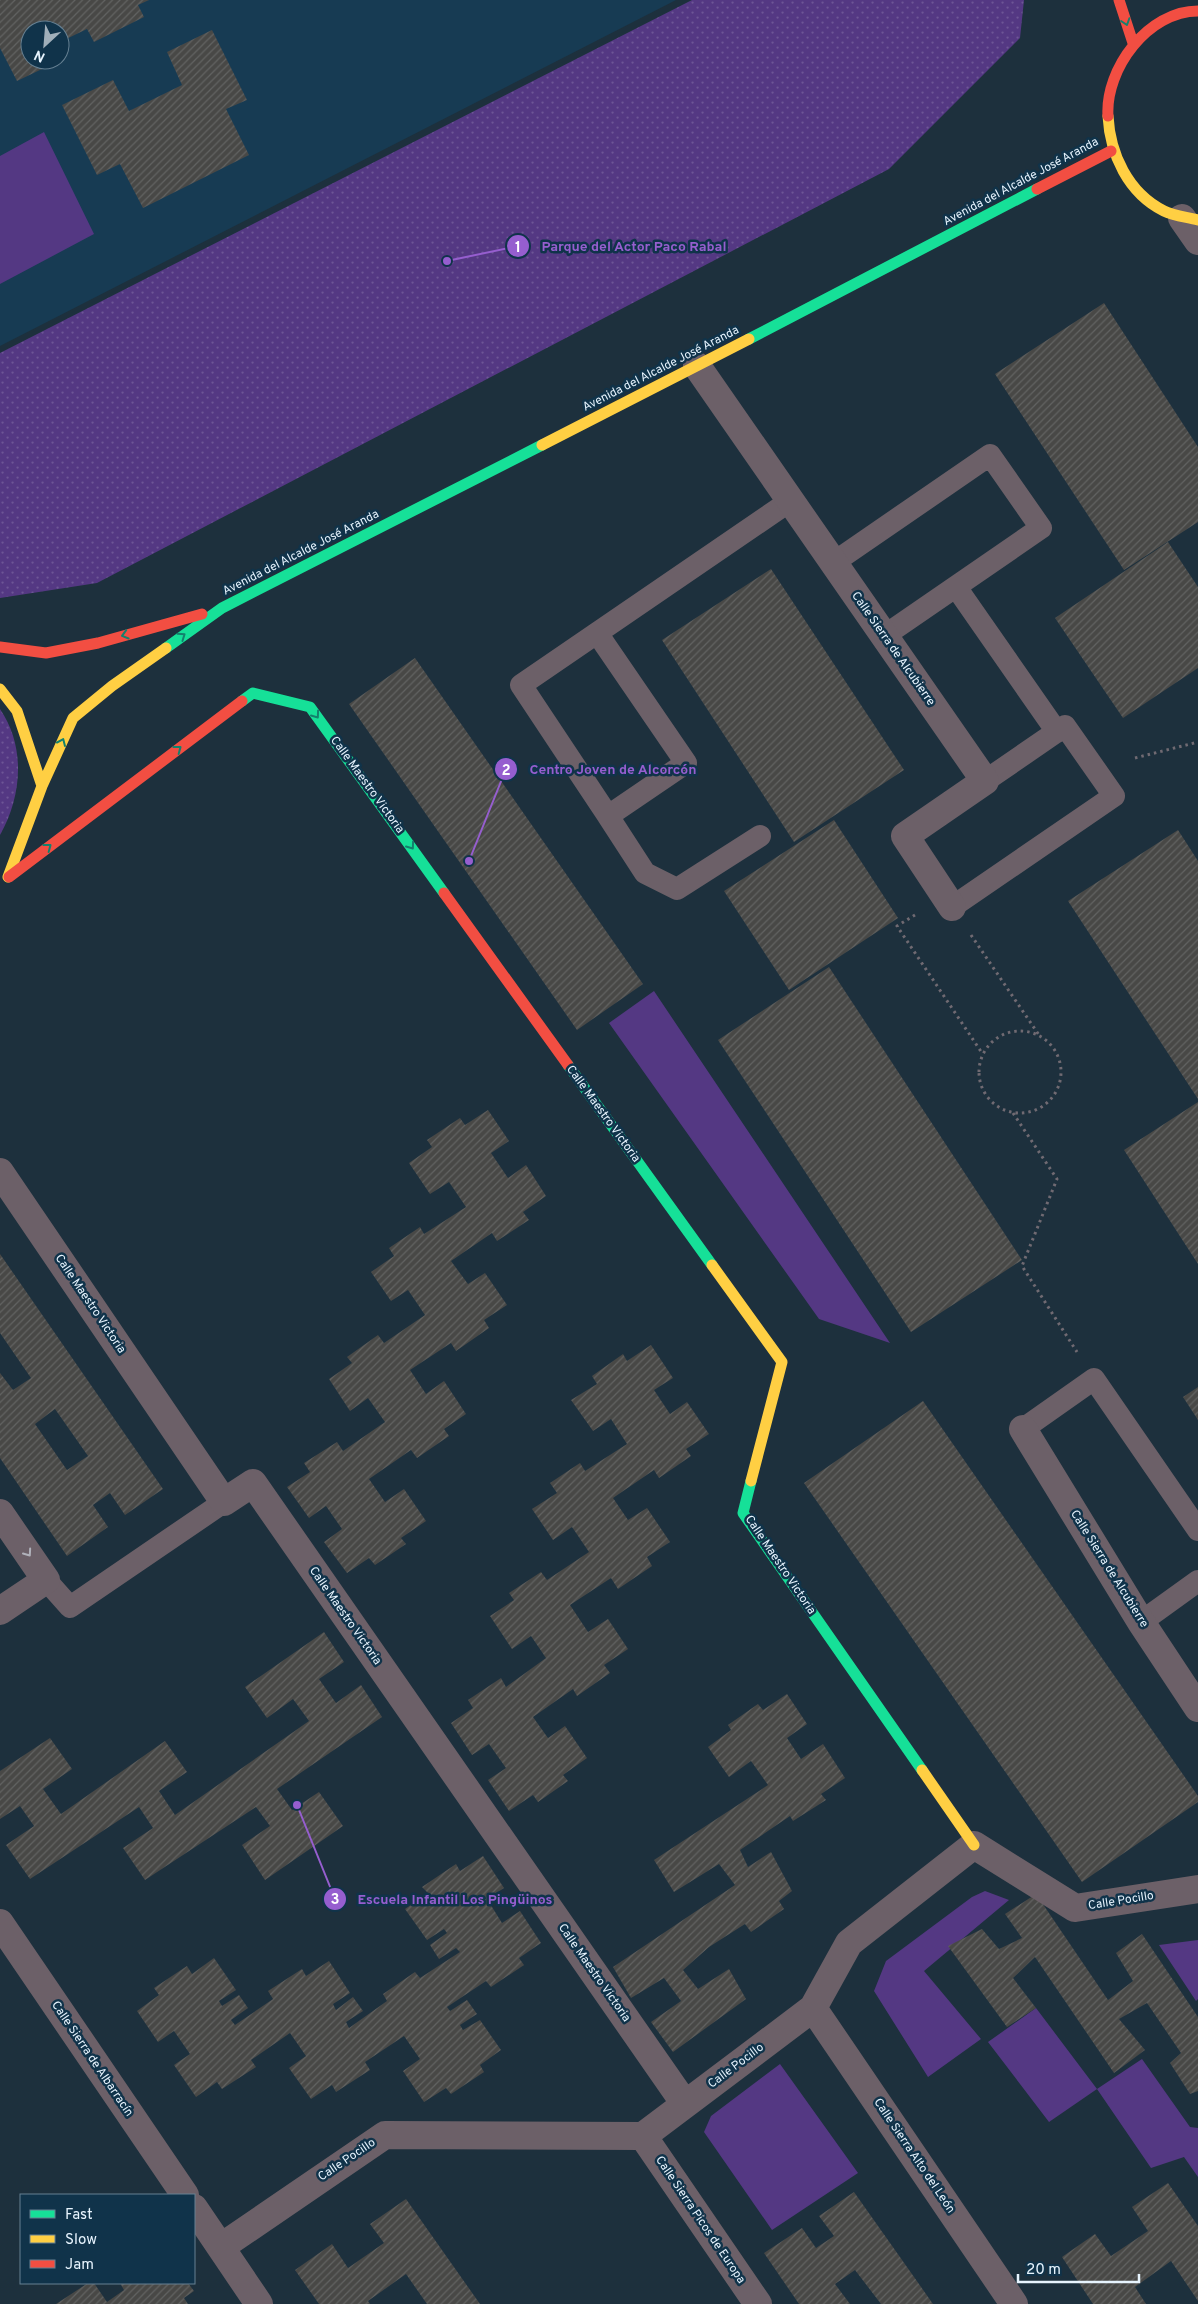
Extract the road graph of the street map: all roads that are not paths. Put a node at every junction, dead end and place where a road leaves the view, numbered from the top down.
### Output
1 (1119, 0) edge
2 (1198, 11) edge
3 (1133, 43) junction
4 (1111, 151) junction
5 (1190, 219) edge
6 (1198, 241) edge
7 (697, 366) junction
8 (790, 502) junction
9 (833, 563) junction
10 (956, 587) junction
11 (222, 608) junction
12 (597, 634) junction
13 (884, 636) junction
14 (0, 647) edge
15 (0, 689) edge
16 (1057, 732) junction
17 (985, 781) junction
18 (42, 786) junction
19 (608, 816) junction
20 (760, 836) dead end
21 (5, 879) edge
22 (952, 908) joint
23 (0, 1172) edge
24 (1023, 1429) joint
25 (224, 1502) junction
26 (0, 1513) edge
27 (1198, 1530) edge
28 (46, 1580) junction
29 (1198, 1581) edge
30 (0, 1611) edge
31 (1141, 1622) junction
32 (1198, 1708) edge
33 (974, 1845) junction
34 (1198, 1889) edge
35 (0, 1923) edge
36 (813, 2008) junction
37 (686, 2104) junction
38 (643, 2136) junction
39 (184, 2194) edge
40 (195, 2209) edge
41 (221, 2247) junction
42 (258, 2304) edge
43 (758, 2304) edge
44 (1014, 2304) edge

1 -> 3 street
2 - 3 street
3 - 4 street
4 - 5 street
4 - 7 street, Avenida del Alcalde José Aranda
5 - 6 street
7 - 8 street, Calle Sierra de Alcubierre
7 - 11 street, Avenida del Alcalde José Aranda
8 - 9 street, Calle Sierra de Alcubierre
8 - 12 lane
9 - 10 lane
9 - 13 street, Calle Sierra de Alcubierre
10 - 13 lane
10 - 16 lane
11 -> 14 street, Avenida del Alcalde José Aranda
18 -> 11 street, Avenida del Alcalde José Aranda
12 - 19 lane
12 - 19 lane
13 - 17 street, Calle Sierra de Alcubierre
15 - 18 street
16 - 17 lane
16 - 22 lane
17 - 22 street
18 - 21 street, Avenida del Alcalde José Aranda
19 - 20 lane
21 -> 33 street, Calle Maestro Victoria
23 - 25 street, Calle Maestro Victoria
24 - 27 lane
24 - 31 street, Calle Sierra de Alcubierre
25 - 28 lane
25 - 37 street, Calle Maestro Victoria
26 -> 28 street
28 - 30 street
29 - 31 lane
31 - 32 street, Calle Sierra de Alcubierre
33 - 34 street, Calle Pocillo
33 - 36 street, Calle Pocillo
35 - 39 street, Calle Sierra de Albarracín
36 - 37 street, Calle Pocillo
36 - 44 street, Calle Sierra Alto del León
37 - 38 street, Calle Pocillo
38 - 41 street, Calle Pocillo
38 - 43 street, Calle Sierra Picos de Europa
40 - 41 street
41 - 42 street

